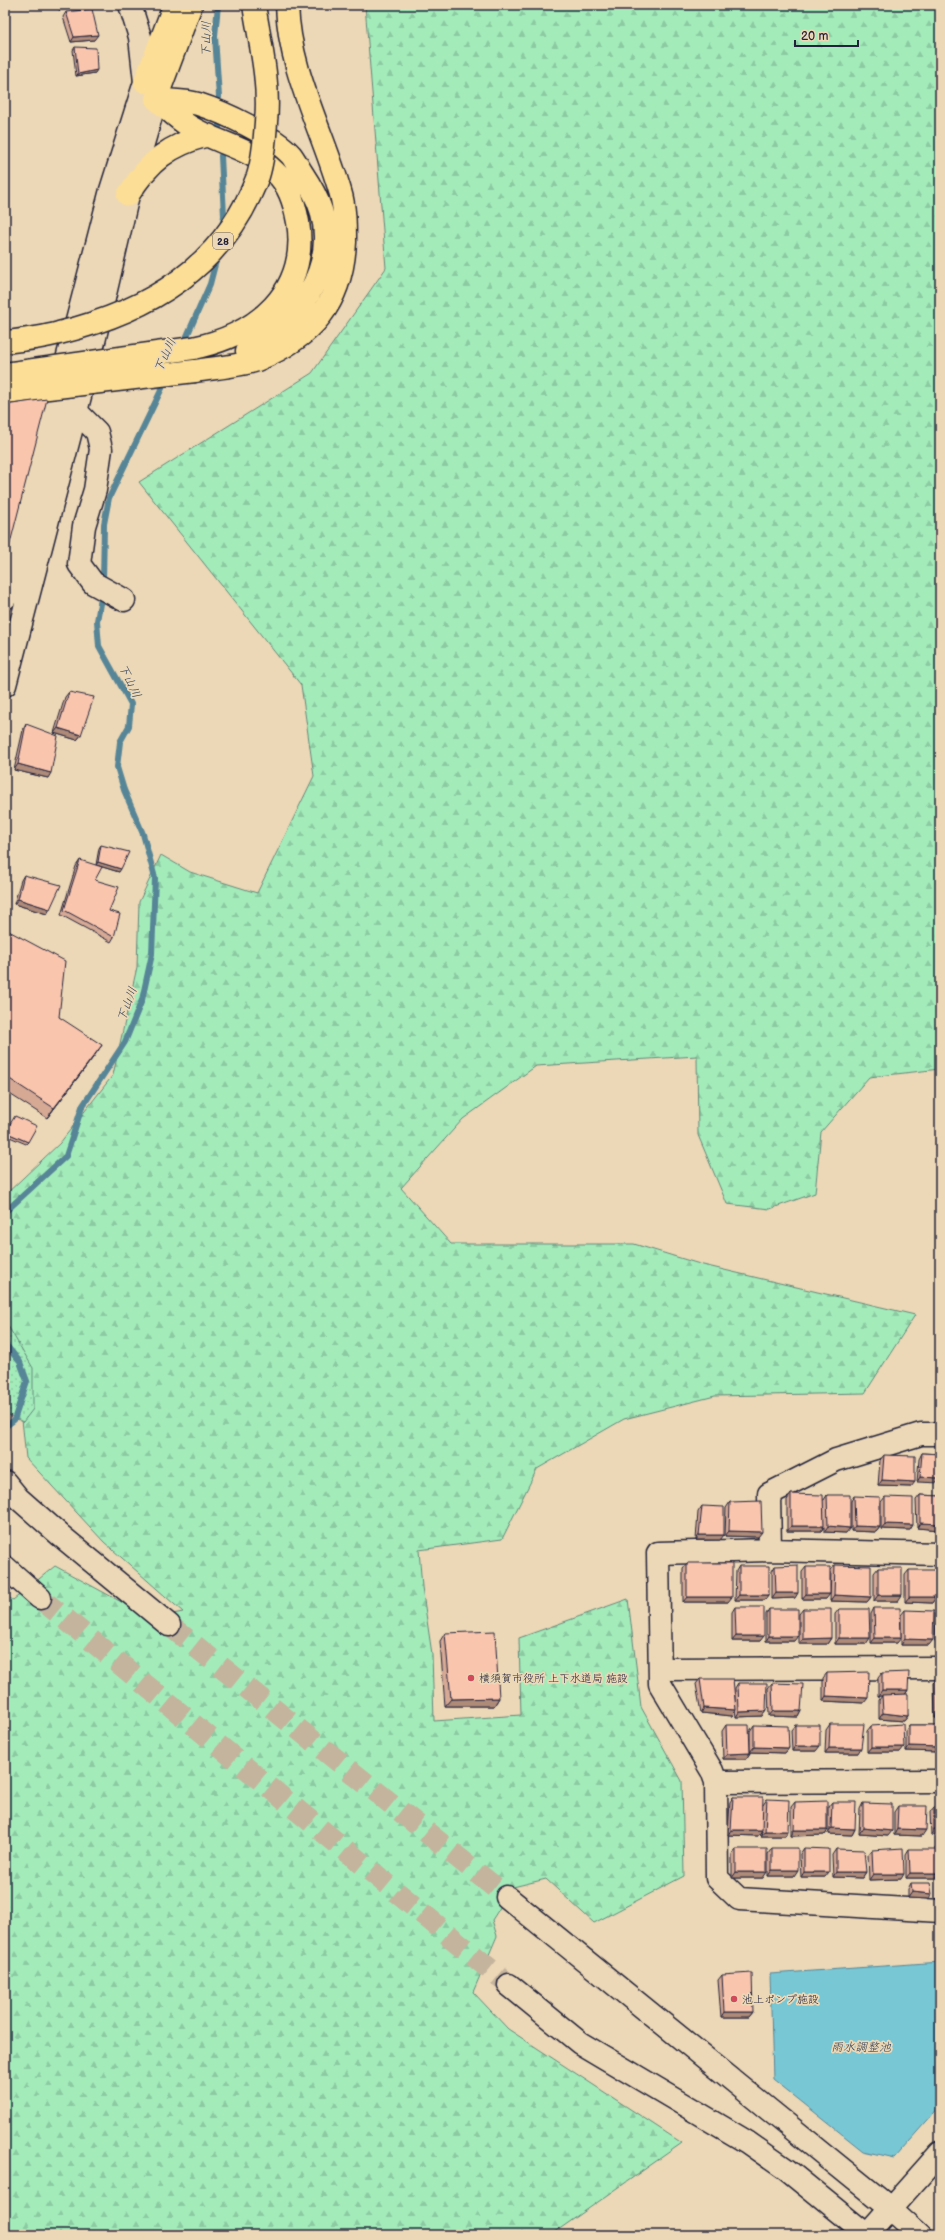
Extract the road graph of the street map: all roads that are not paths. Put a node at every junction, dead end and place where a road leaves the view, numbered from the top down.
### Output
1 (130, 5) edge
2 (175, 5) edge
3 (191, 5) edge
4 (254, 5) edge
5 (287, 5) edge
6 (150, 91) junction
7 (208, 135) junction
8 (128, 195) junction
9 (5, 342) edge
10 (195, 371) junction
11 (5, 374) edge
12 (5, 393) edge
13 (76, 411) junction
14 (5, 598) edge
15 (121, 599) dead end
16 (5, 685) edge
17 (940, 1434) edge
18 (5, 1482) edge
19 (770, 1550) junction
20 (940, 1554) edge
21 (5, 1567) edge
22 (40, 1598) tunnel mouth
23 (169, 1625) tunnel mouth
24 (940, 1668) edge
25 (660, 1669) junction
26 (940, 1781) edge
27 (716, 1782) junction
28 (507, 1897) tunnel mouth
29 (940, 1911) edge
30 (509, 1985) tunnel mouth
31 (940, 2153) edge
32 (890, 2208) junction
33 (867, 2235) edge
34 (920, 2235) edge

1 - 6 street
2 - 6 highway
3 - 6 highway
4 - 9 highway, 28, bridge
5 - 10 highway
6 - 7 highway
6 - 8 street
6 - 10 highway
6 - 14 street
7 - 8 highway
7 - 11 highway, bridge
8 - 13 street
10 - 12 highway, bridge
13 - 15 street
13 - 16 street
17 - 19 street
18 - 23 street
19 - 20 street
19 - 25 street
21 - 22 street
24 - 25 street
25 - 27 street
26 - 27 street
27 - 29 street
28 - 32 street
30 - 33 street
31 - 32 street
32 - 33 street
32 - 34 street

